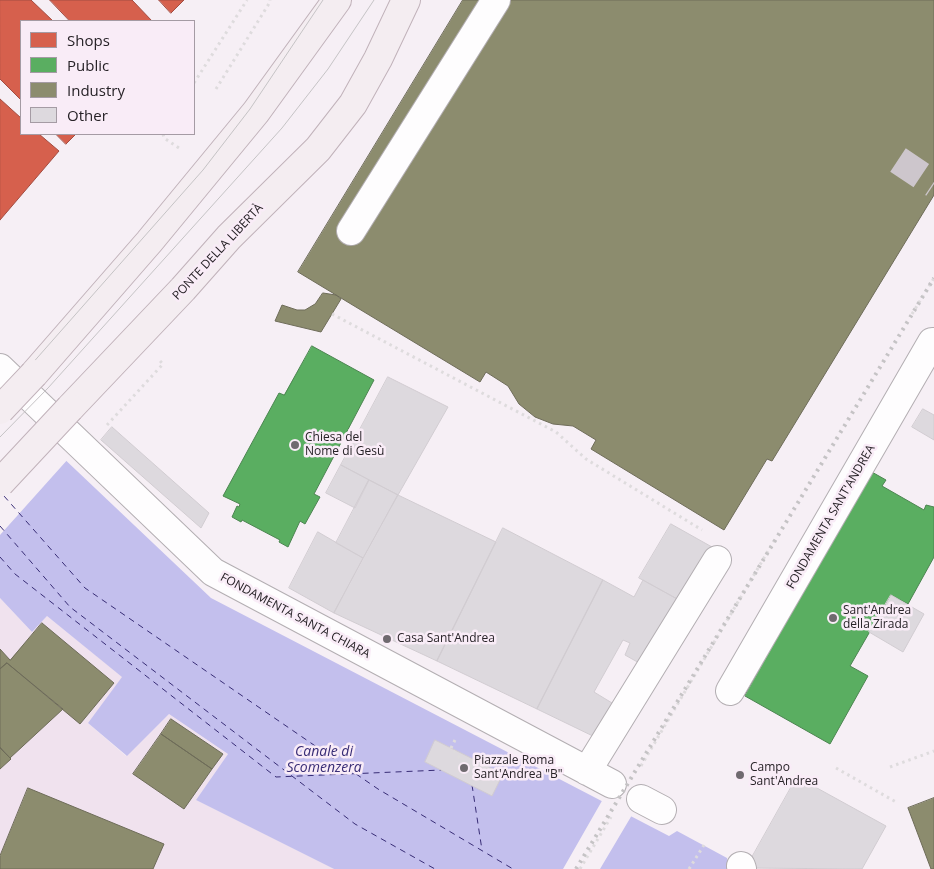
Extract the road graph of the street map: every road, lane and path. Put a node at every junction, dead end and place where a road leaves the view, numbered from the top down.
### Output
1 (247, 0) edge
2 (270, 0) edge
3 (338, 0) edge
4 (406, 0) edge
5 (496, 0) edge
6 (195, 81) edge
7 (216, 89) dead end
8 (163, 135) edge
9 (184, 152) dead end
10 (351, 231) dead end
11 (332, 314) dead end
12 (932, 342) dead end
13 (0, 368) edge
14 (146, 382) dead end
15 (0, 410) edge
16 (108, 424) dead end
17 (0, 483) edge
18 (714, 547) joint
19 (730, 691) dead end
20 (934, 751) edge
21 (890, 767) dead end
22 (836, 768) dead end
23 (587, 771) junction
24 (614, 797) joint
25 (896, 802) dead end
26 (704, 846) dead end
27 (580, 869) edge
28 (689, 869) edge

1 - 6 path
2 - 7 path
3 - 15 main road, bridge
4 - 17 main road, PONTE DELLA LIBERTÀ, bridge
5 - 10 street
8 - 9 path
11 - 18 path
12 - 19 street, FONDAMENTA SANT'ANDREA
13 - 23 street, FONDAMENTA SANTA CHIARA
14 - 16 path
18 - 23 street
20 - 21 path
22 - 25 path
23 - 24 street, FONDAMENTA SANTA CHIARA
24 - 27 path
26 - 28 path

